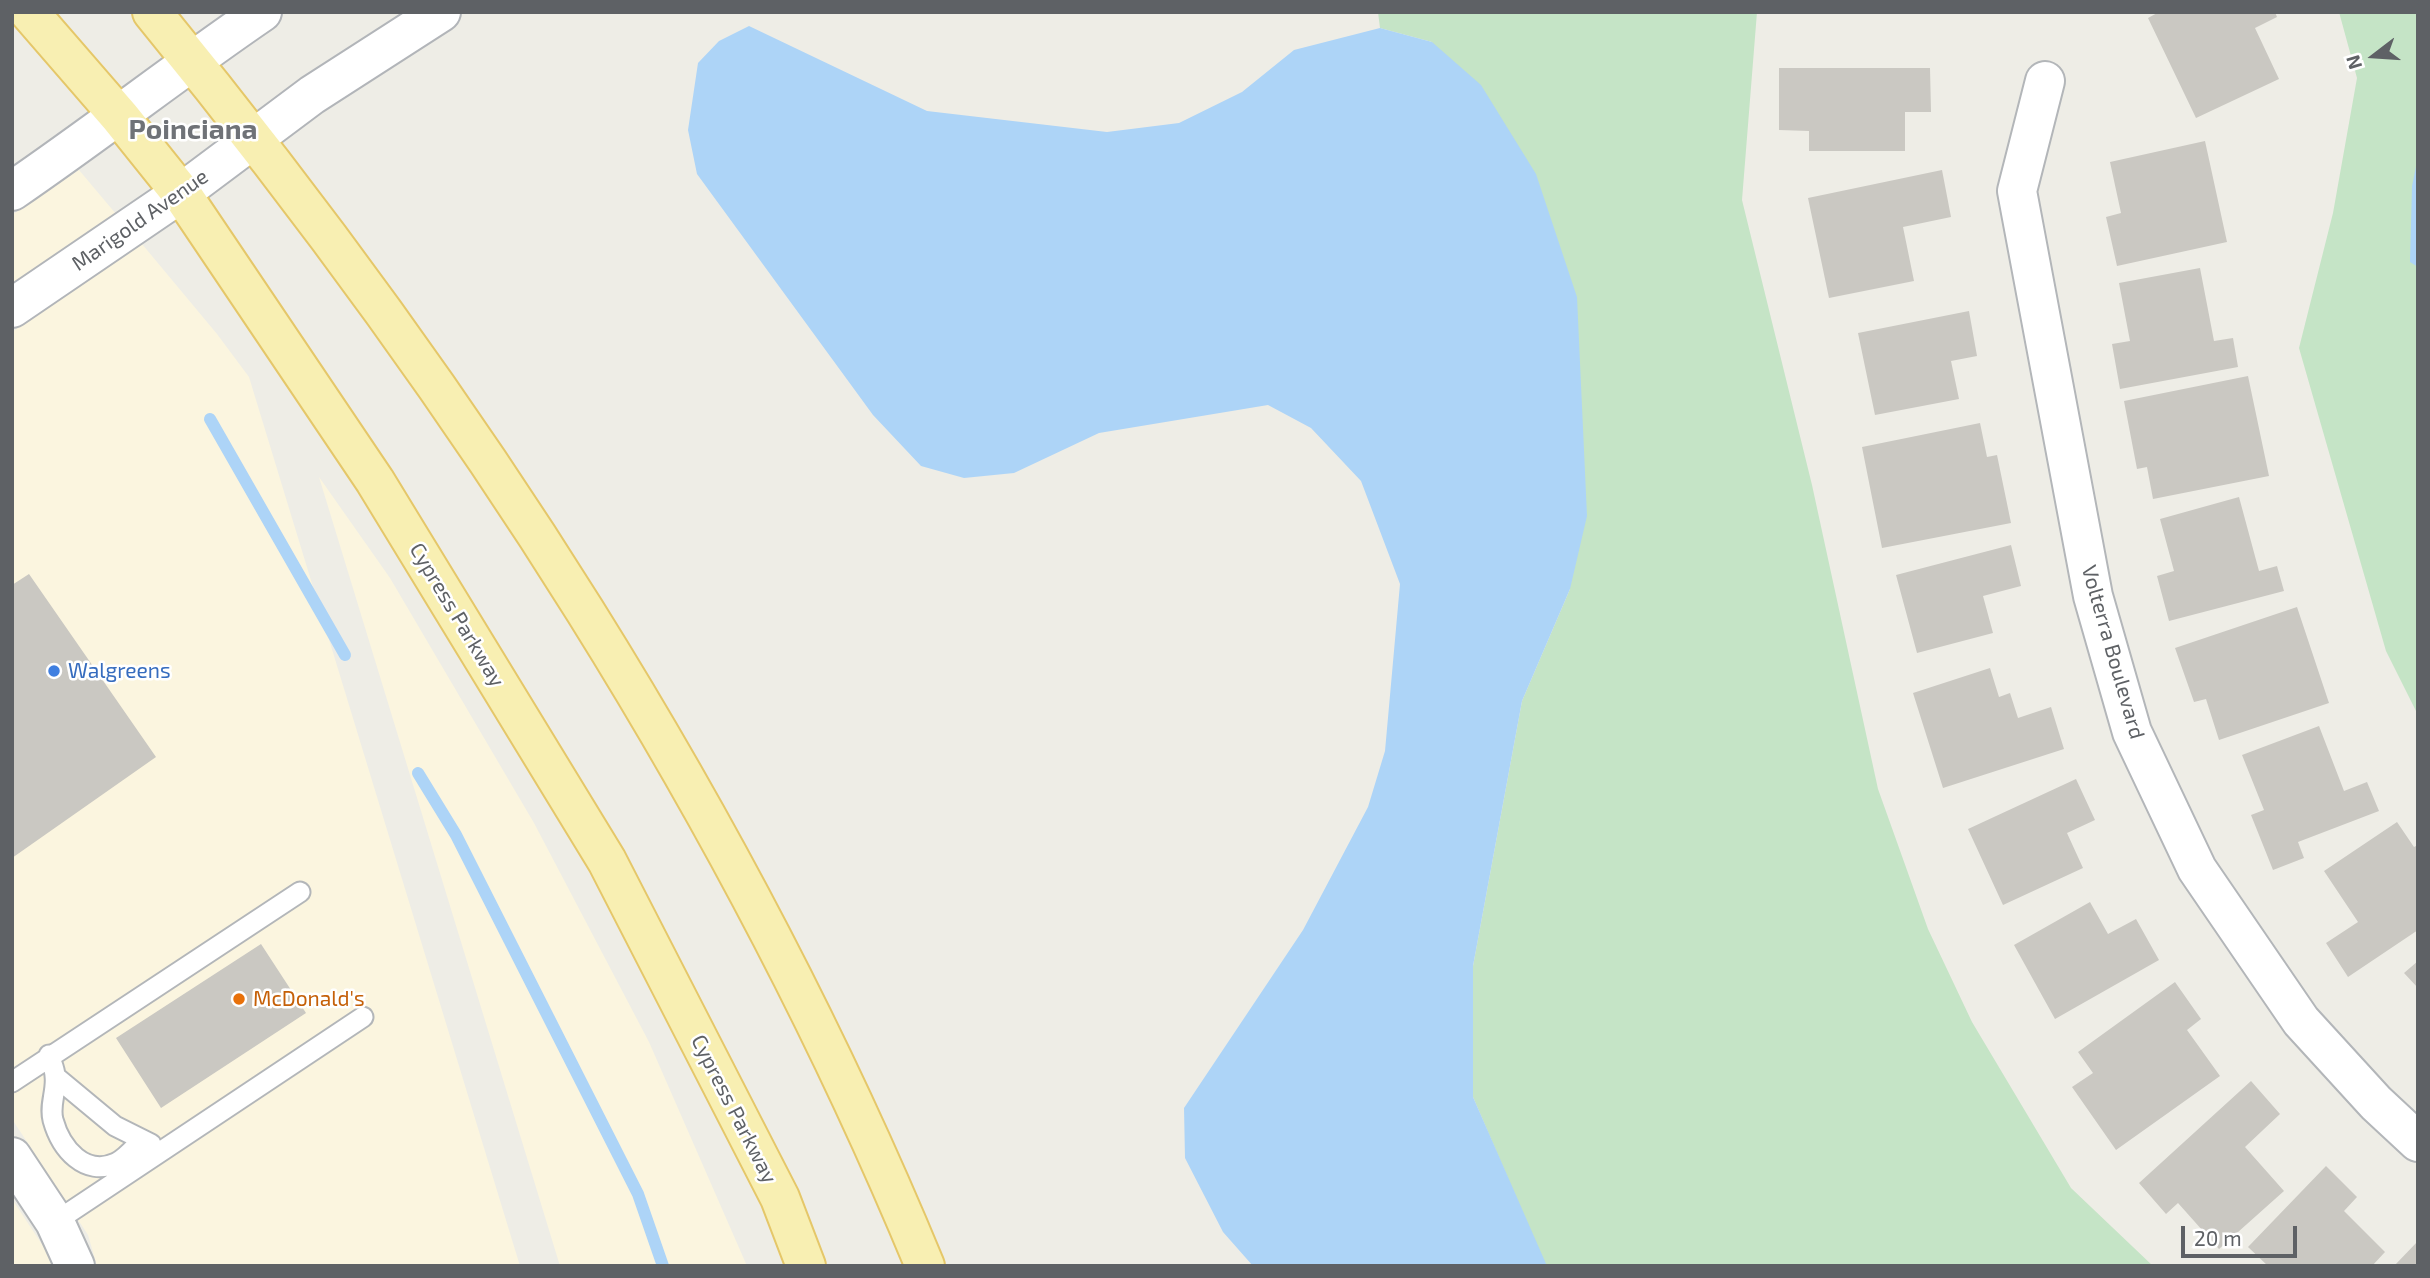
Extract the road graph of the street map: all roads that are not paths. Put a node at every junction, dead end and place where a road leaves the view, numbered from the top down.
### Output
1 (29, 12) edge
2 (152, 12) edge
3 (262, 12) edge
4 (441, 12) edge
5 (192, 61) junction
6 (2045, 80) dead end
7 (120, 117) junction
8 (255, 139) junction
9 (12, 191) edge
10 (181, 193) junction
11 (12, 308) edge
12 (300, 892) dead end
13 (363, 1017) dead end
14 (49, 1055) junction
15 (56, 1077) junction
16 (12, 1082) edge
17 (141, 1141) junction
18 (2418, 1142) edge
19 (169, 1148) junction
20 (12, 1157) edge
21 (55, 1222) junction
22 (75, 1266) edge
23 (806, 1266) edge
24 (925, 1266) edge

1 - 7 main road, Cypress Parkway
2 - 5 main road
3 - 5 street
4 - 8 street, Marigold Avenue
5 - 7 street
5 - 8 main road
6 - 18 street, Volterra Boulevard
7 - 9 street
7 - 10 main road, Cypress Parkway
8 - 10 street, Marigold Avenue
8 - 24 main road
10 - 11 street, Marigold Avenue
10 - 23 main road, Cypress Parkway
12 - 14 lane
13 - 19 lane
14 - 15 lane
14 - 16 lane
15 - 17 lane
15 - 17 lane
17 - 19 lane
19 - 21 lane
20 - 21 street
21 - 22 street

